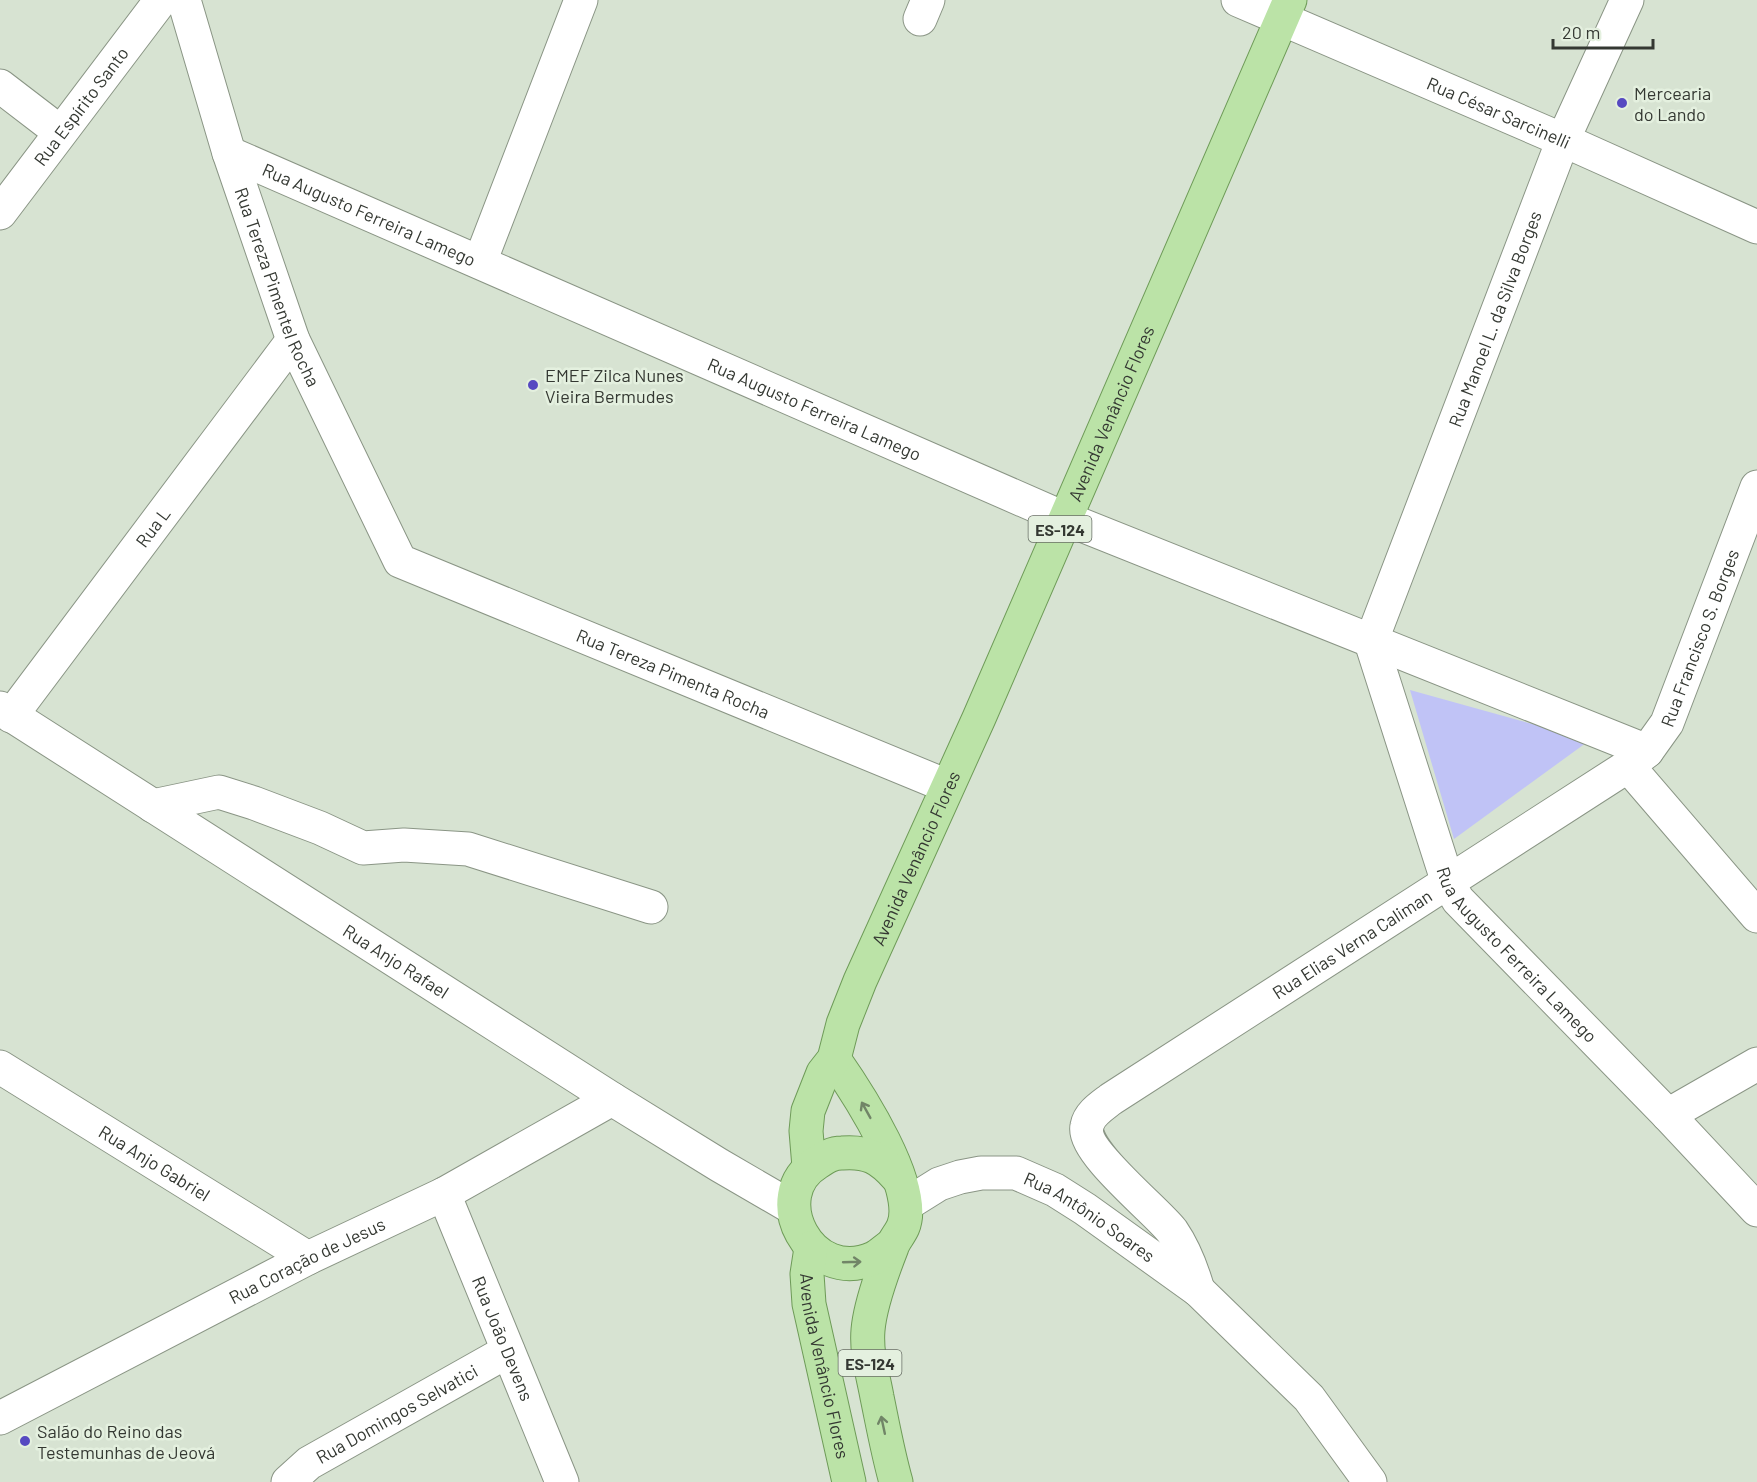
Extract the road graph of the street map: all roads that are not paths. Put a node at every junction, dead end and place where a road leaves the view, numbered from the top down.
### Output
1 (169, 0) edge
2 (581, 0) edge
3 (1238, 0) edge
4 (1627, 0) edge
5 (1286, 9) edge
6 (0, 86) edge
7 (60, 132) junction
8 (1563, 140) junction
9 (229, 153) junction
10 (0, 213) edge
11 (1757, 227) edge
12 (480, 262) junction
13 (294, 340) junction
14 (1757, 487) edge
15 (1064, 518) junction
16 (400, 561) joint
17 (1371, 642) junction
18 (6, 712) edge
19 (1638, 759) junction
20 (947, 786) junction
21 (153, 806) junction
22 (1448, 883) junction
23 (651, 907) dead end
24 (1757, 916) edge
25 (834, 1059) junction
26 (1757, 1064) edge
27 (0, 1067) edge
28 (612, 1099) junction
29 (1668, 1115) junction
30 (1096, 1152) joint
31 (809, 1167) junction
32 (904, 1193) junction
33 (444, 1194) junction
34 (793, 1208) junction
35 (1757, 1210) edge
36 (892, 1245) junction
37 (811, 1248) junction
38 (308, 1258) junction
39 (1198, 1290) junction
40 (508, 1351) junction
41 (0, 1418) edge
42 (288, 1482) edge
43 (562, 1482) edge
44 (849, 1482) edge
45 (896, 1482) edge
46 (1370, 1482) edge

1 - 7 street, Rua Espírito Santo
1 - 9 street, Rua Tereza Pimentel Rocha
2 - 12 street
3 - 5 street, Rua César Sarcinelli
4 - 8 street, Rua Manoel L. da Silva Borges
5 - 8 street, Rua César Sarcinelli
5 - 15 main road, Avenida Venâncio Flores / ES-124
6 - 7 street
7 - 10 street, Rua Espírito Santo
8 - 11 street, Rua César Sarcinelli
8 - 17 street, Rua Manoel L. da Silva Borges
9 - 12 street, Rua Augusto Ferreira Lamego
9 - 13 street, Rua Tereza Pimentel Rocha
12 - 15 street, Rua Augusto Ferreira Lamego
13 - 16 street, Rua Tereza Pimentel Rocha
13 - 18 street, Rua L
14 - 19 street, Rua Francisco S. Borges
15 - 17 street, Rua Augusto Ferreira Lamego
15 - 20 main road, Avenida Venâncio Flores / ES-124
16 - 20 street, Rua Tereza Pimenta Rocha
17 - 19 street, Rua Augusto Ferreira Lamego
17 - 22 street, Rua Augusto Ferreira Lamego
18 - 21 street, Rua Anjo Rafael
19 - 22 street, Rua Elias Verna Caliman
19 - 24 street
20 - 25 main road, Avenida Venâncio Flores / ES-124
21 - 23 street
21 - 28 street, Rua Anjo Rafael
22 - 29 street, Rua Augusto Ferreira Lamego
22 - 30 street, Rua Elias Verna Caliman
25 - 31 main road, Avenida Venâncio Flores / ES-124
32 -> 25 main road
26 - 29 street
27 - 38 street, Rua Anjo Gabriel
28 - 33 street, Rua Coração de Jesus
28 - 34 street, Rua Anjo Rafael
29 - 35 street, Rua Augusto Ferreira Lamego
30 - 39 street, Rua Antônio Soares
31 - 32 main road
31 - 34 main road
32 - 36 main road, ES-124
32 - 39 street, Rua Antônio Soares
33 - 38 street, Rua Coração de Jesus
33 - 40 street, Rua João Devens
34 - 37 main road
37 -> 36 main road
45 -> 36 main road, ES-124
37 - 44 main road, Avenida Venâncio Flores / ES-124
38 - 41 street, Rua Coração de Jesus
39 - 46 street, Rua Antônio Soares
40 - 42 street, Rua Domingos Selvatici
40 - 43 street, Rua João Devens

